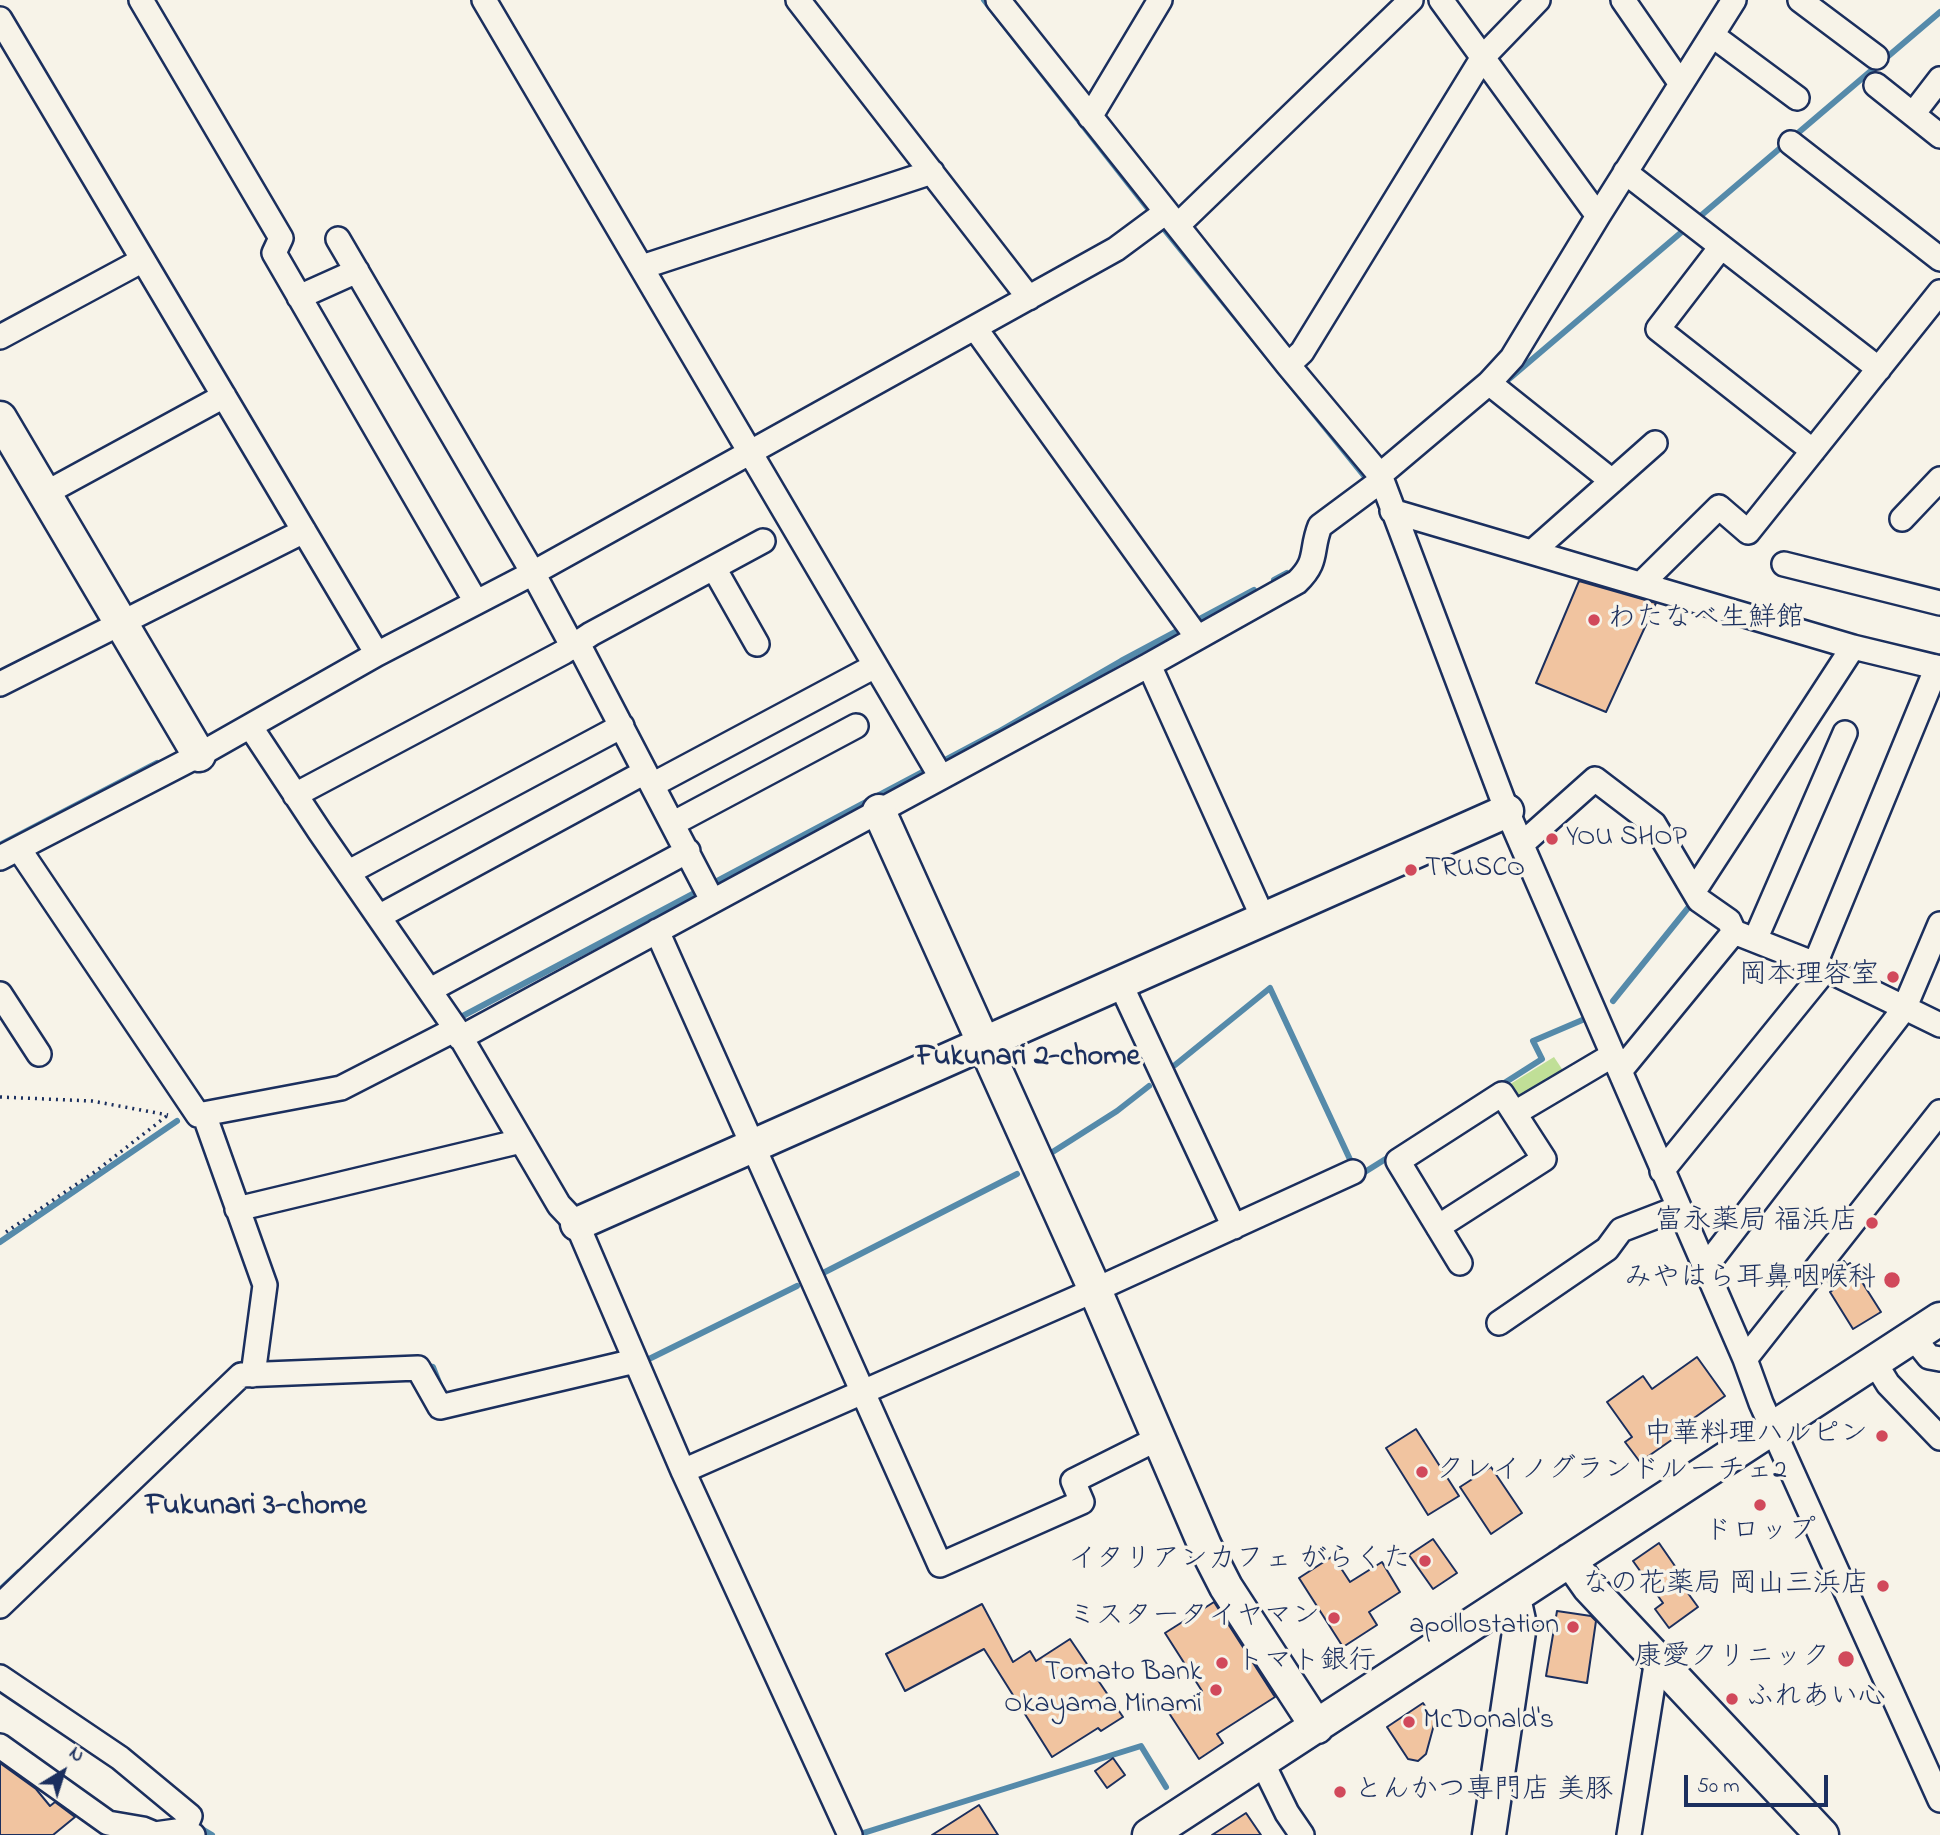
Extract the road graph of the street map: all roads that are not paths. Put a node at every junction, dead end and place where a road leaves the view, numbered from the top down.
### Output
1 (141, 0) edge
2 (485, 0) edge
3 (798, 0) edge
4 (998, 0) edge
5 (1160, 0) edge
6 (1411, 0) edge
7 (1441, 0) edge
8 (1538, 0) edge
9 (1623, 0) edge
10 (1734, 0) edge
11 (1800, 0) edge
12 (0, 19) edge
13 (1712, 35) junction
14 (1483, 57) junction
15 (1876, 57) dead end
16 (1940, 79) edge
17 (1681, 84) junction
18 (1876, 85) dead end
19 (1797, 98) dead end
20 (1913, 114) junction
21 (1090, 117) junction
22 (1940, 136) edge
23 (1791, 143) dead end
24 (1625, 172) junction
25 (932, 173) junction
26 (1598, 216) junction
27 (1164, 219) junction
28 (338, 239) dead end
29 (1721, 247) junction
30 (1940, 259) edge
31 (143, 260) junction
32 (642, 267) junction
33 (357, 271) junction
34 (1940, 292) edge
35 (299, 297) junction
36 (1029, 298) junction
37 (975, 328) junction
38 (0, 337) edge
39 (1288, 365) junction
40 (1879, 369) junction
41 (1495, 387) junction
42 (224, 396) junction
43 (0, 418) edge
44 (1655, 443) dead end
45 (1813, 451) junction
46 (751, 453) junction
47 (1381, 477) junction
48 (1940, 479) edge
49 (1612, 481) junction
50 (44, 494) junction
51 (1392, 511) junction
52 (1902, 519) dead end
53 (304, 531) junction
54 (763, 541) dead end
55 (1532, 552) junction
56 (1784, 564) dead end
57 (714, 568) junction
58 (533, 573) junction
59 (1641, 584) junction
60 (476, 602) junction
61 (1940, 603) edge
62 (121, 624) junction
63 (1192, 629) junction
64 (757, 644) dead end
65 (575, 645) junction
66 (1853, 647) junction
67 (377, 654) junction
68 (875, 666) junction
69 (1149, 666) junction
70 (1939, 668) edge
71 (0, 684) edge
72 (250, 726) junction
73 (622, 726) junction
74 (856, 726) dead end
75 (1845, 733) dead end
76 (199, 755) junction
77 (936, 769) junction
78 (650, 778) junction
79 (295, 795) junction
80 (879, 811) junction
81 (1507, 811) junction
82 (674, 823) junction
83 (1522, 844) junction
84 (688, 851) junction
85 (9, 853) edge
86 (349, 872) junction
87 (708, 891) junction
88 (1694, 891) junction
89 (380, 916) junction
90 (1264, 920) junction
91 (1940, 924) edge
92 (657, 931) junction
93 (1745, 936) junction
94 (1820, 967) junction
95 (1120, 983) junction
96 (430, 990) junction
97 (0, 994) edge
98 (1904, 1009) junction
99 (1940, 1025) edge
100 (458, 1033) junction
101 (983, 1044) junction
102 (39, 1054) dead end
103 (1617, 1063) junction
104 (1940, 1112) edge
105 (1515, 1113) junction
106 (201, 1114) junction
107 (521, 1141) junction
108 (752, 1146) junction
109 (1662, 1171) junction
110 (1353, 1172) dead end
111 (1678, 1208) junction
112 (237, 1209) junction
113 (576, 1224) junction
114 (1234, 1227) junction
115 (1438, 1227) junction
116 (1460, 1263) dead end
117 (1704, 1269) junction
118 (1095, 1290) junction
119 (1940, 1319) edge
120 (1499, 1323) dead end
121 (1913, 1337) junction
122 (1745, 1359) junction
123 (1940, 1359) edge
124 (635, 1361) junction
125 (1875, 1363) junction
126 (253, 1375) junction
127 (861, 1393) junction
128 (1773, 1428) junction
129 (1158, 1438) junction
130 (1940, 1438) edge
131 (683, 1471) junction
132 (1570, 1560) junction
133 (1514, 1598) junction
134 (0, 1606) edge
135 (1657, 1659) junction
136 (0, 1678) edge
137 (1317, 1727) junction
138 (0, 1746) edge
139 (1262, 1762) junction
140 (1940, 1800) edge
141 (189, 1827) edge
142 (155, 1835) edge
143 (850, 1835) edge
144 (1149, 1835) edge
145 (1302, 1835) edge
146 (1489, 1835) edge
147 (1629, 1835) edge
148 (1822, 1835) edge

1 - 35 street
2 - 32 street
3 - 25 street
4 - 21 street
5 - 21 street
6 - 27 street
7 - 14 street
8 - 14 street
9 - 17 street
10 - 13 street
11 - 15 street
12 - 31 street
13 - 17 street
13 - 19 street
14 - 26 street
14 - 39 street
16 - 20 street
17 - 24 street
18 - 20 street
20 - 22 street
21 - 27 street
23 - 30 street
24 - 26 street
24 - 29 street
25 - 32 street
25 - 36 street
26 - 41 street
27 - 36 street
27 - 39 street
28 - 33 street
29 - 40 street
29 - 45 street
31 - 38 street
31 - 42 street
32 - 46 street
33 - 35 street
33 - 58 street
34 - 40 street
35 - 60 street
36 - 37 street
37 - 46 street
37 - 63 street
39 - 47 street
40 - 45 street
41 - 47 street
41 - 49 street
42 - 50 street
42 - 53 street
43 - 50 street
44 - 49 street
45 - 59 street
46 - 58 street
46 - 68 street
47 - 51 street
47 - 63 street
48 - 52 street
49 - 55 street
50 - 62 street
51 - 55 street
51 - 81 street
53 - 62 street
53 - 67 street
54 - 57 street
55 - 59 street
56 - 61 street
57 - 64 street
57 - 65 street
58 - 60 street
58 - 65 street
59 - 66 street
60 - 67 street
62 - 71 street
62 - 76 street
63 - 69 street
65 - 73 street
65 - 79 street
66 - 70 street
66 - 88 street
67 - 72 street
68 - 77 street
68 - 78 street
69 - 77 street
69 - 90 street
70 - 94 street
72 - 76 street
72 - 79 street
73 - 78 street
73 - 86 street
74 - 82 street
75 - 93 street
76 - 85 street
77 - 80 street
78 - 82 street
78 - 89 street
79 - 86 street
80 - 87 street
80 - 101 street
81 - 83 street
81 - 90 street
82 - 84 street
83 - 88 street
83 - 103 street
84 - 87 street
84 - 96 street
85 - 106 street
86 - 89 street
87 - 92 street
88 - 93 street
89 - 96 street
90 - 95 street
91 - 98 street
92 - 100 street
92 - 108 street
93 - 94 street
93 - 103 street
94 - 98 street
94 - 109 street
95 - 101 street
95 - 114 street
96 - 100 street
97 - 102 street
98 - 99 street
98 - 117 street
100 - 106 street
100 - 107 street
101 - 108 street
101 - 118 street
103 - 105 street
103 - 109 street
104 - 122 street
105 - 115 street
105 - 115 street
106 - 112 street
107 - 112 street
107 - 113 street
108 - 113 street
108 - 127 street
109 - 111 street
110 - 114 street
111 - 117 street
111 - 120 street
112 - 126 street
113 - 124 street
114 - 118 street
115 - 116 street
117 - 122 street
118 - 127 street
118 - 129 street
119 - 121 street
121 - 123 street
121 - 125 street
122 - 128 street
124 - 126 street
124 - 131 street
125 - 128 street
125 - 130 street
126 - 134 street
127 - 129 street
127 - 131 street
128 - 132 street
128 - 140 street
129 - 137 street
131 - 143 street
132 - 133 street
132 - 135 street
133 - 137 street
133 - 146 street
135 - 147 street
135 - 148 street
136 - 141 street
137 - 139 street
138 - 142 street
139 - 144 street
139 - 145 street
141 - 142 street

